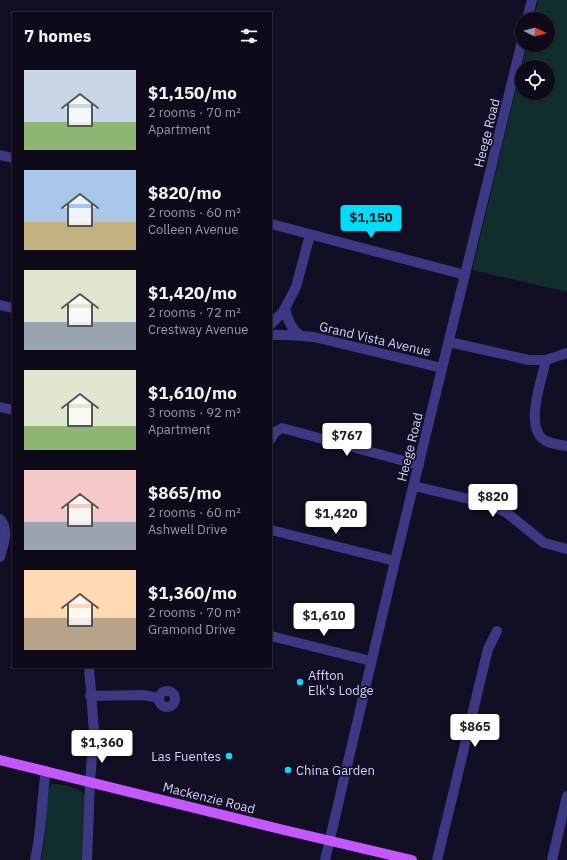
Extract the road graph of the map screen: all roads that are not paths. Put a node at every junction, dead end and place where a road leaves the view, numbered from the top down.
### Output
1 (530, 0) edge
2 (528, 12) edge
3 (519, 52) edge
4 (0, 155) edge
5 (12, 158) edge
6 (272, 224) edge
7 (310, 235) junction
8 (466, 275) junction
9 (0, 305) edge
10 (12, 308) edge
11 (285, 308) junction
12 (272, 323) edge
13 (272, 335) edge
14 (301, 336) junction
15 (449, 342) junction
16 (567, 353) edge
17 (546, 360) junction
18 (442, 368) junction
19 (0, 407) edge
20 (12, 410) edge
21 (272, 437) edge
22 (567, 446) edge
23 (419, 465) junction
24 (414, 486) junction
25 (2, 521) edge
26 (272, 530) edge
27 (567, 549) edge
28 (0, 558) edge
29 (395, 561) junction
30 (497, 631) dead end
31 (272, 636) edge
32 (371, 661) junction
33 (89, 668) edge
34 (90, 696) junction
35 (159, 698) dead end
36 (0, 758) edge
37 (46, 771) junction
38 (90, 782) junction
39 (567, 796) edge
40 (330, 840) junction
41 (36, 860) edge
42 (87, 860) edge
43 (324, 860) edge
44 (412, 860) edge
45 (437, 860) edge
46 (552, 860) edge

1 - 2 street
3 - 8 street, Heege Road
4 - 5 street
6 - 7 street
7 - 8 street
7 - 11 street
8 - 15 street, Heege Road
9 - 10 street
11 - 12 street
11 - 14 street, Grand Vista Avenue
13 - 14 street, Grand Vista Avenue
14 - 18 street, Grand Vista Avenue
15 - 17 street
15 - 18 street, Heege Road
16 - 17 street
17 - 22 street
18 - 23 street, Heege Road
19 - 20 street
21 - 23 street
23 - 24 street, Heege Road
24 - 27 street
24 - 29 street, Heege Road
25 - 28 street
26 - 29 street
29 - 32 street, Heege Road
30 - 45 street
31 - 32 street
32 - 40 street, Heege Road
33 - 34 street
34 - 35 street
34 - 38 street
36 - 37 main road, Mackenzie Road
37 - 38 main road, Mackenzie Road
37 - 41 street
38 - 40 main road, Mackenzie Road
38 - 42 street
39 - 46 street
40 - 43 street, Heege Road
40 - 44 main road, Mackenzie Road

